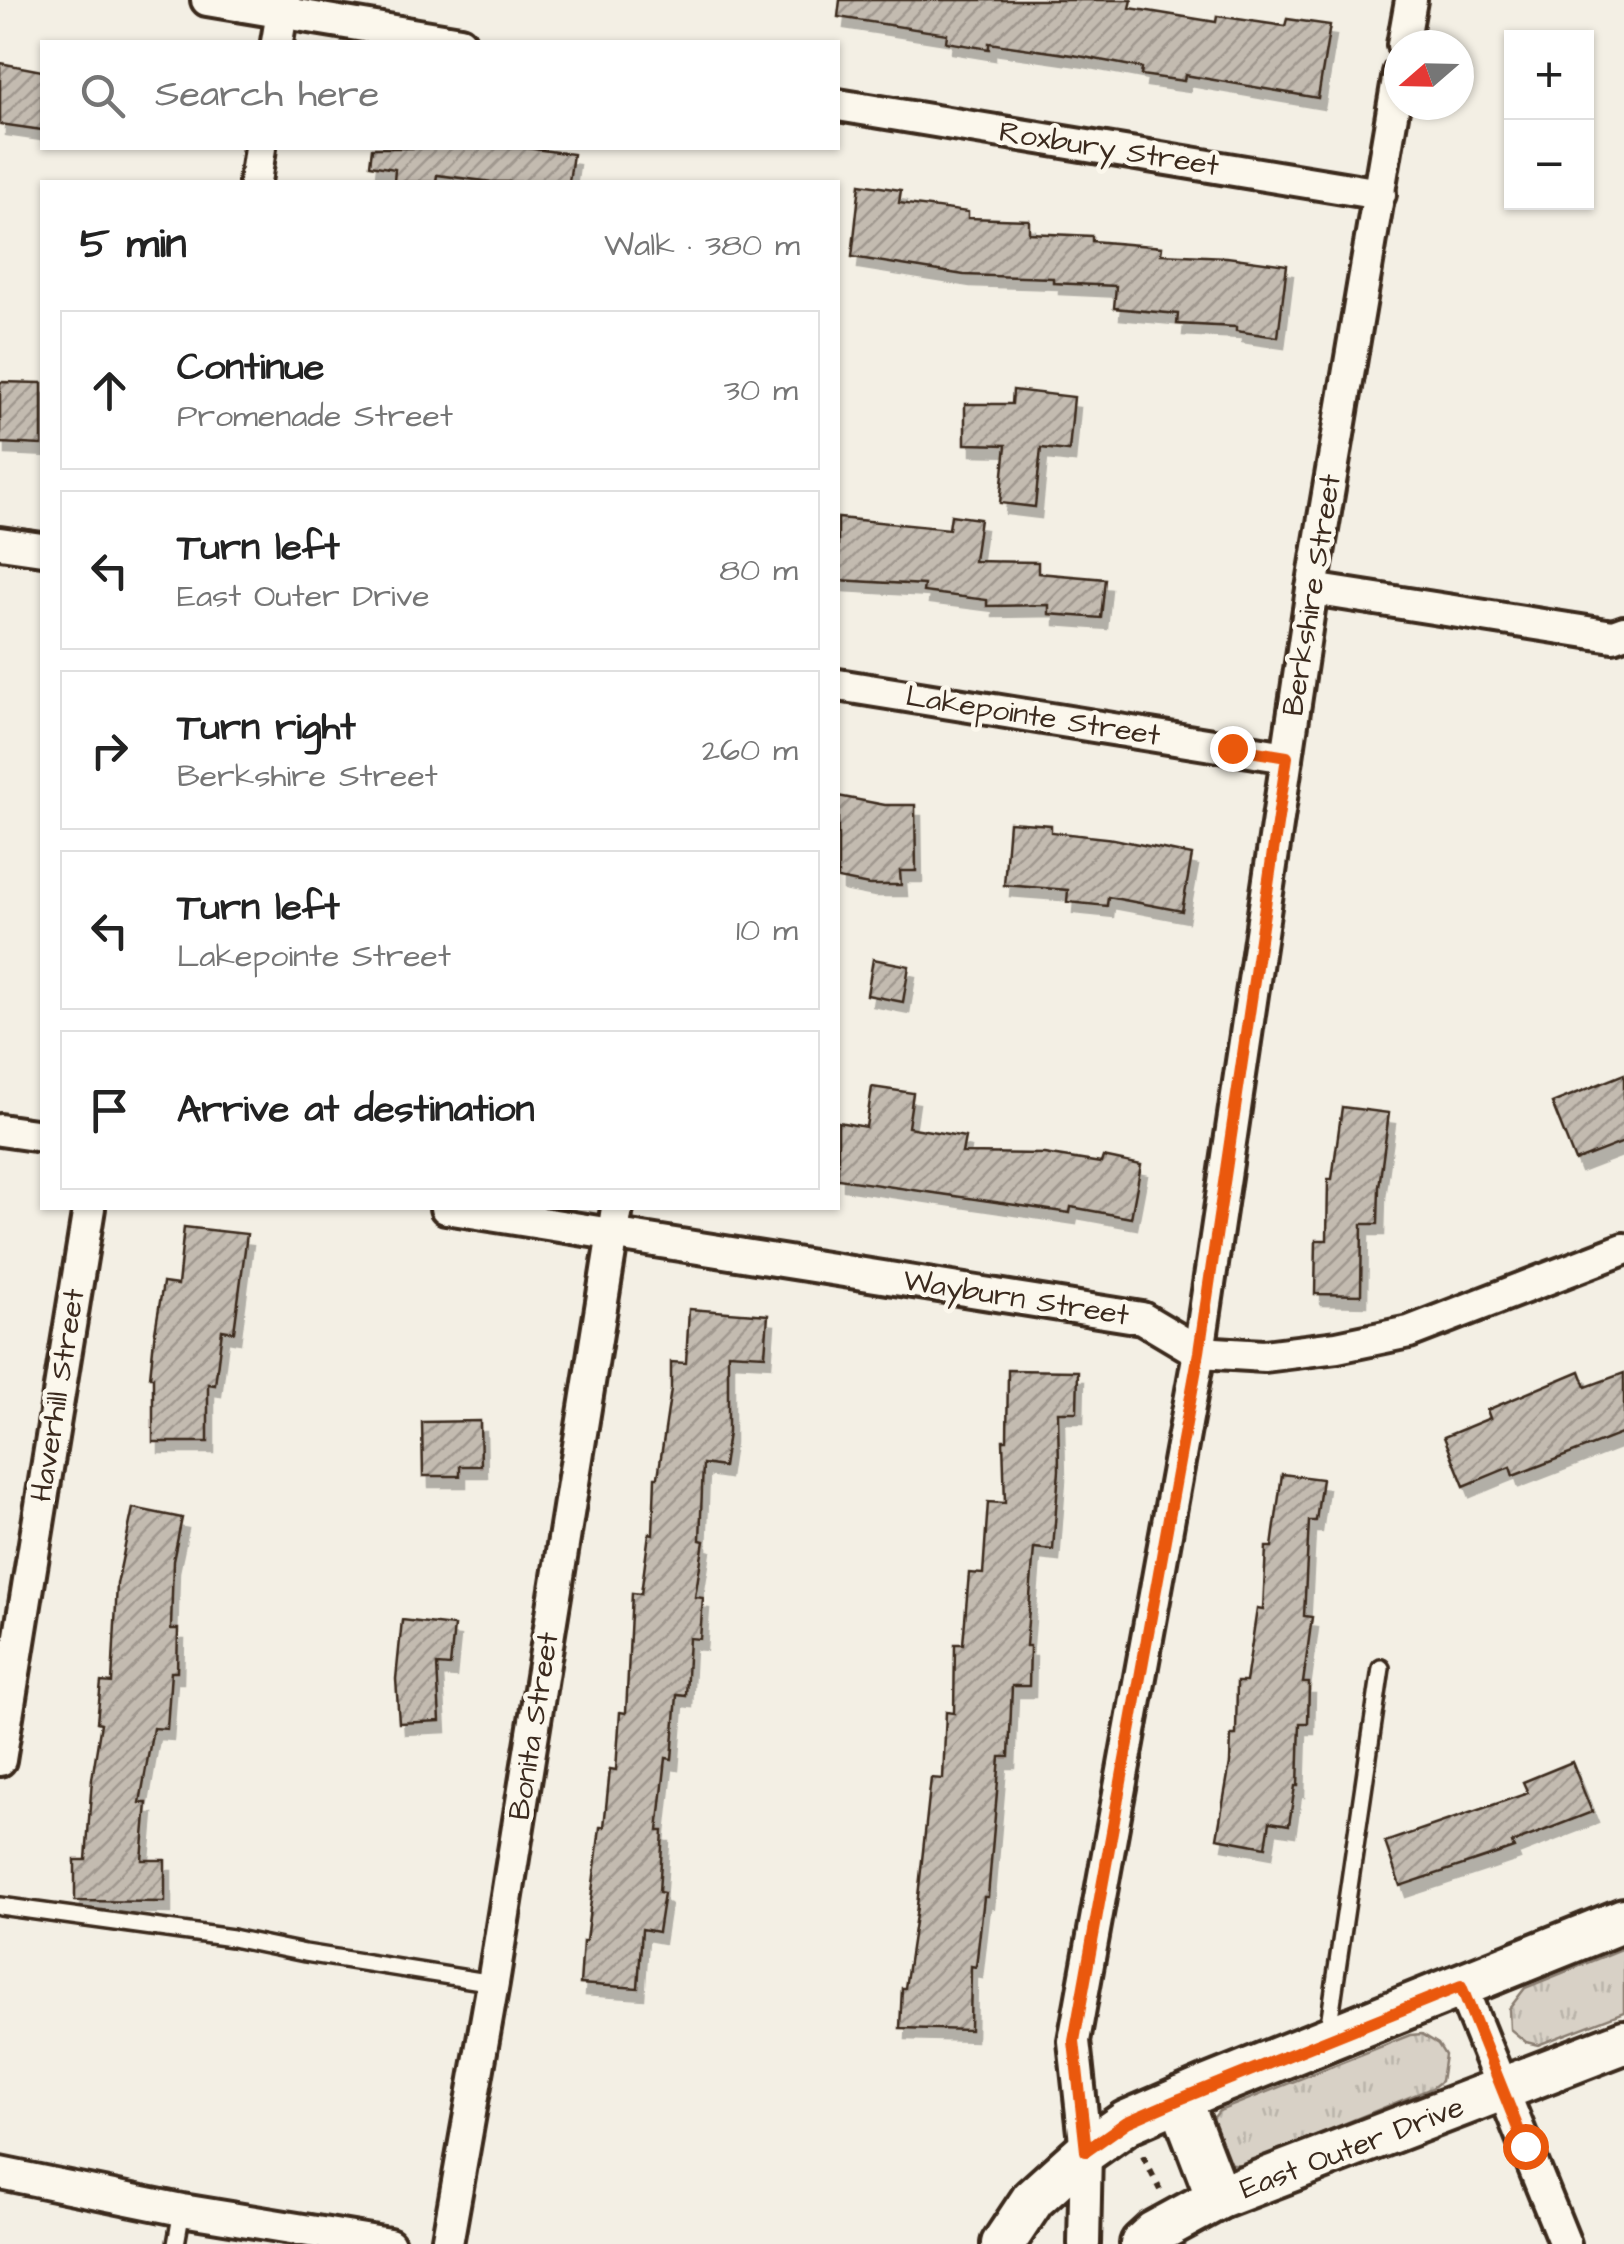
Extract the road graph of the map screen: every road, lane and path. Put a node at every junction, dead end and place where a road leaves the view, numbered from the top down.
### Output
1 (207, 0) edge
2 (1410, 0) edge
3 (281, 18) edge
4 (1406, 30) edge
5 (445, 40) edge
6 (840, 104) edge
7 (1392, 120) edge
8 (260, 150) edge
9 (255, 180) edge
10 (1380, 194) junction
11 (0, 542) edge
12 (40, 550) edge
13 (1312, 590) junction
14 (1624, 632) edge
15 (840, 685) edge
16 (1287, 757) junction
17 (0, 1130) edge
18 (40, 1136) edge
19 (89, 1210) edge
20 (470, 1210) edge
21 (615, 1222) edge
22 (1624, 1249) edge
23 (1199, 1352) junction
24 (9, 1639) edge
25 (1381, 1668) dead end
26 (0, 1760) edge
27 (0, 1906) edge
28 (1624, 1920) edge
29 (493, 1983) junction
30 (1461, 1986) junction
31 (1327, 2040) junction
32 (1624, 2042) edge
33 (1503, 2092) junction
34 (1180, 2099) junction
35 (1140, 2149) dead end
36 (1086, 2151) junction
37 (0, 2174) edge
38 (1218, 2198) junction
39 (1165, 2200) dead end
40 (182, 2210) junction
41 (176, 2244) edge
42 (389, 2244) edge
43 (447, 2244) edge
44 (1003, 2244) edge
45 (1084, 2244) edge
46 (1142, 2244) edge
47 (1565, 2244) edge

1 - 3 street
2 - 4 street
3 - 5 street
6 - 10 street, Roxbury Street
7 - 10 street, Berkshire Street
8 - 9 street
10 - 13 street, Berkshire Street
11 - 12 street
13 - 14 street
13 - 16 street, Berkshire Street
15 - 16 street, Lakepointe Street
16 - 23 street, Berkshire Street
17 - 18 street
19 - 24 street, Haverhill Street
20 - 21 street, Wayburn Street
21 - 23 street, Wayburn Street
21 - 29 street, Bonita Street
22 - 23 street, Wayburn Street
23 - 36 street, Berkshire Street
24 - 26 street, Haverhill Street
25 - 31 lane
27 - 29 lane
28 - 30 street
29 - 43 street, Bonita Street
30 - 31 street
30 - 33 street
31 - 34 street
32 - 33 street, East Outer Drive
33 - 38 street, East Outer Drive
33 - 47 street
34 - 36 street
34 - 38 street
35 - 39 path
36 - 44 street
36 - 45 street, Berkshire Street
37 - 40 street
38 - 46 street, East Outer Drive
40 - 41 lane
40 - 42 street

